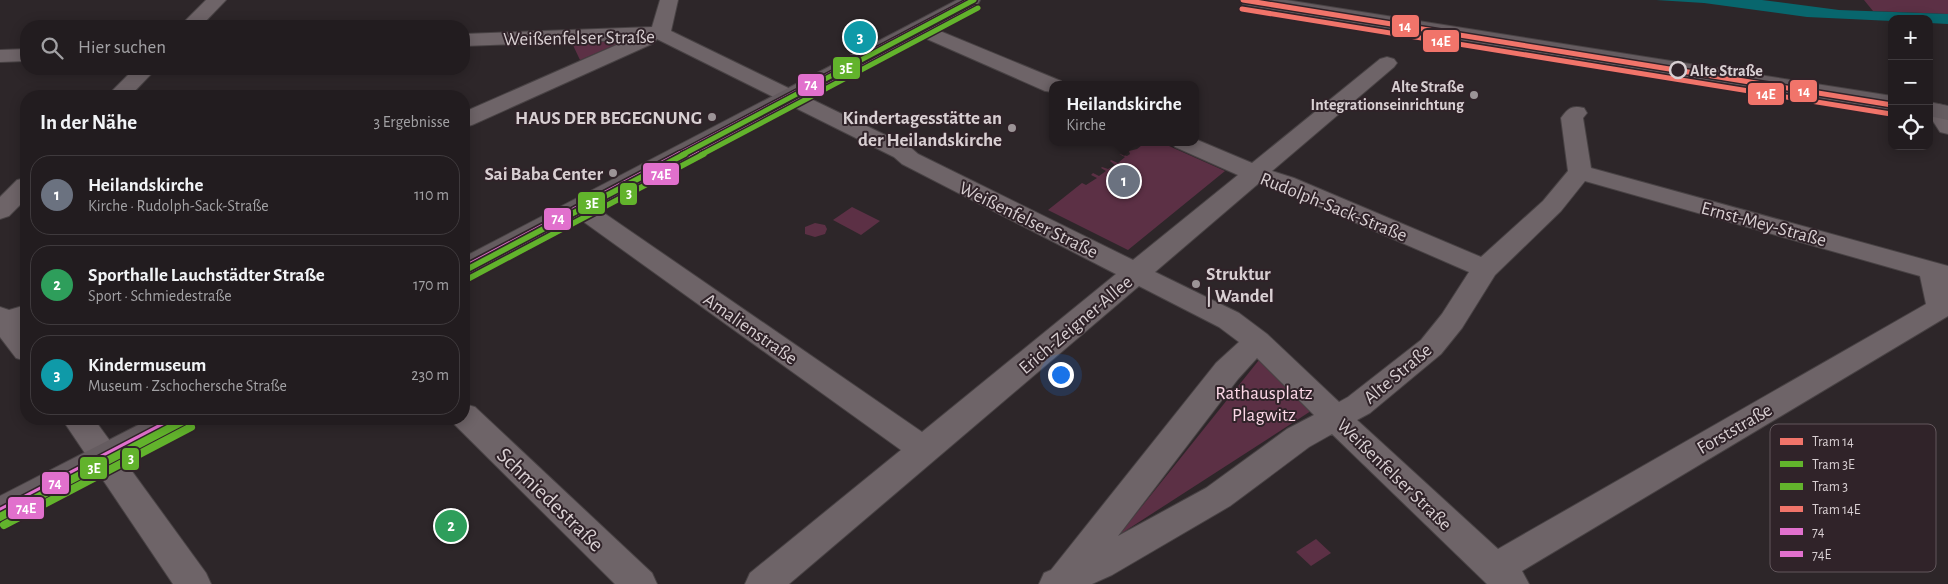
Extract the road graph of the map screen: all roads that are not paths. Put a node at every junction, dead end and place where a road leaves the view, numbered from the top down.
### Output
1 (217, 0) edge
2 (669, 0) edge
3 (970, 0) edge
4 (1250, 0) edge
5 (196, 20) edge
6 (918, 28) junction
7 (660, 33) junction
8 (470, 40) edge
9 (20, 55) edge
10 (0, 56) edge
11 (1387, 63) dead end
12 (140, 75) edge
13 (1049, 84) edge
14 (124, 90) edge
15 (788, 96) junction
16 (1888, 102) edge
17 (1576, 113) dead end
18 (470, 117) edge
19 (1192, 146) edge
20 (1580, 172) junction
21 (1256, 174) junction
22 (20, 191) edge
23 (579, 207) junction
24 (0, 211) edge
25 (470, 265) edge
26 (1485, 269) junction
27 (1137, 272) junction
28 (1940, 272) edge
29 (10, 318) edge
30 (20, 339) edge
31 (1257, 341) junction
32 (1336, 417) junction
33 (470, 421) edge
34 (82, 425) edge
35 (165, 425) edge
36 (924, 450) junction
37 (105, 456) junction
38 (0, 512) edge
39 (1503, 576) edge
40 (1060, 582) edge
41 (193, 584) edge
42 (639, 584) edge
43 (763, 584) edge

1 - 5 street
2 - 7 street
3 - 6 main road
4 - 16 main road
6 - 13 street
6 - 15 main road
7 - 8 street, Weißenfelser Straße
7 - 15 street, Weißenfelser Straße
7 - 18 street
9 - 10 street
11 - 21 street, Erich-Zeigner-Allee
12 - 14 street
15 - 23 main road
15 - 27 street, Weißenfelser Straße
17 - 20 street
19 - 21 street, Rudolph-Sack-Straße
20 - 26 street, Alte Straße
20 - 28 street, Ernst-Mey-Straße
21 - 26 street, Rudolph-Sack-Straße
21 - 27 street, Erich-Zeigner-Allee
22 - 24 street
23 - 25 main road
23 - 36 street, Amalienstraße
26 - 32 street, Alte Straße
27 - 31 street, Weißenfelser Straße
27 - 36 street, Erich-Zeigner-Allee
28 - 39 street, Forststraße
29 - 30 street
31 - 32 street, Weißenfelser Straße
31 - 40 street, Alte Straße
32 - 39 street, Weißenfelser Straße
32 - 40 street, Alte Straße
33 - 42 street, Schmiedestraße
34 - 37 street
35 - 37 main road
36 - 43 street, Erich-Zeigner-Allee
37 - 38 main road
37 - 41 street

